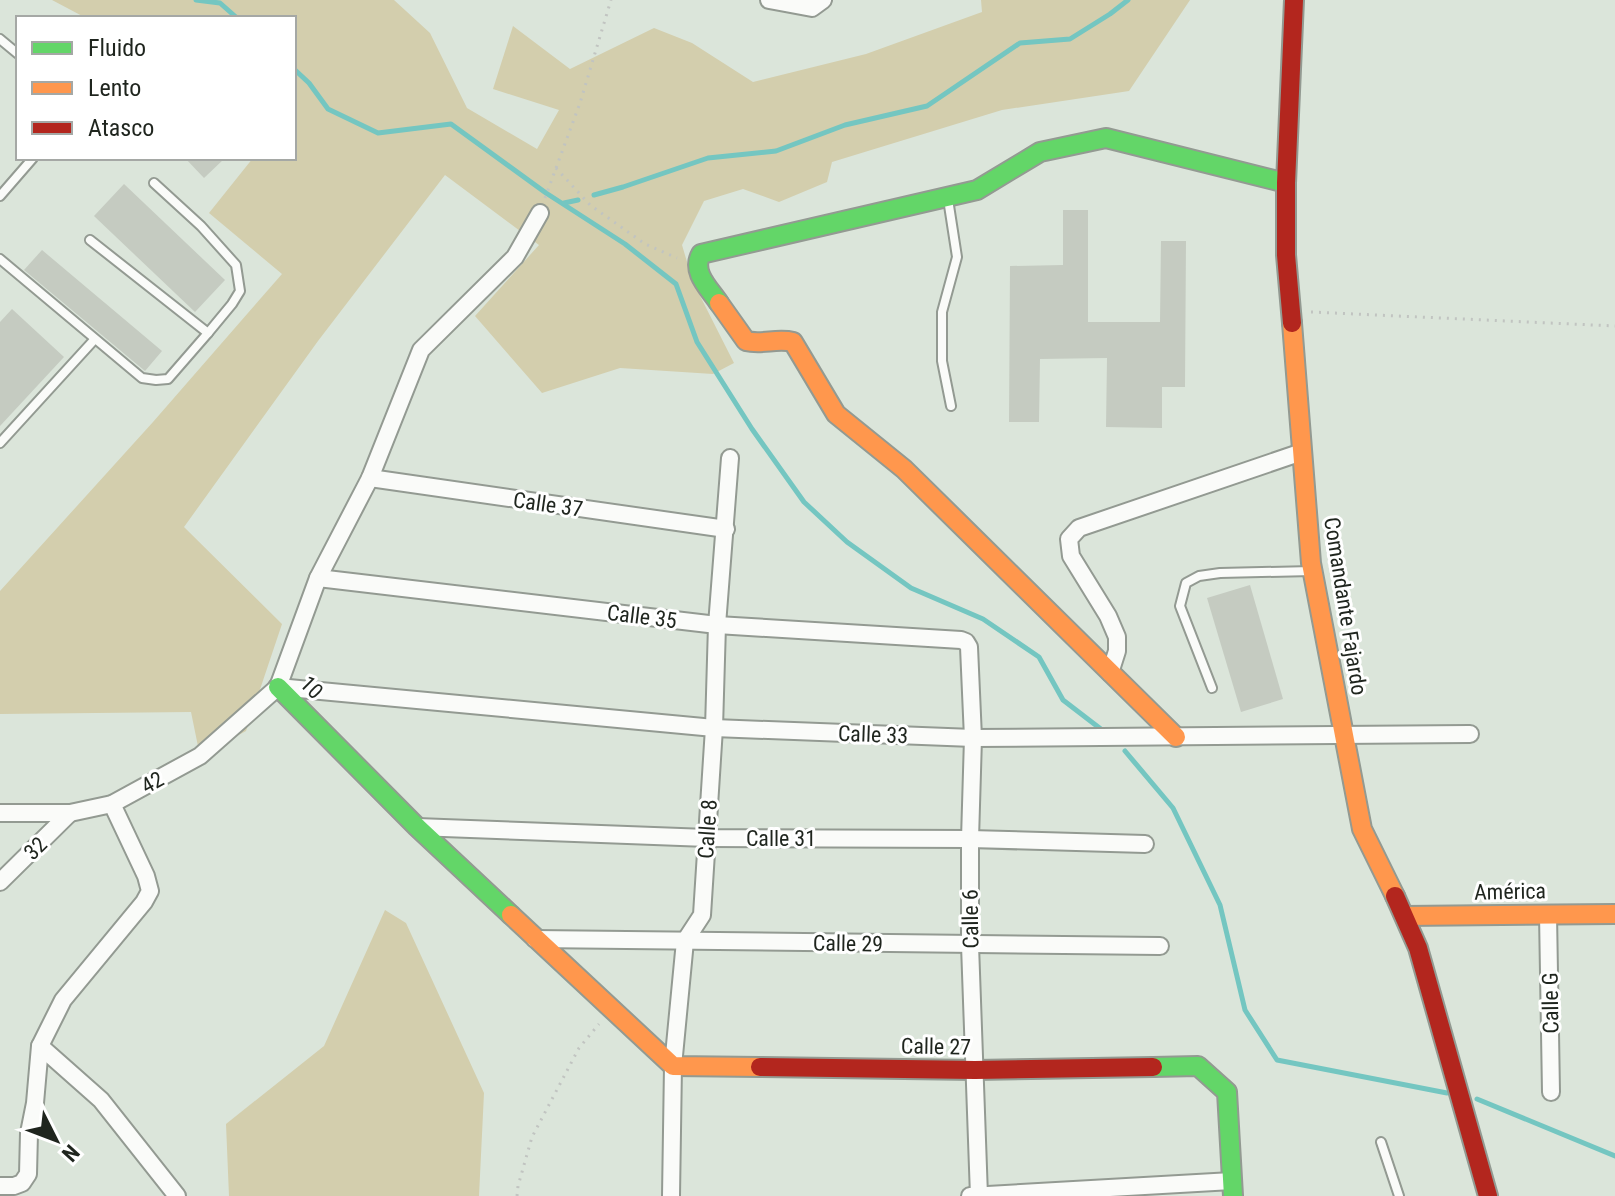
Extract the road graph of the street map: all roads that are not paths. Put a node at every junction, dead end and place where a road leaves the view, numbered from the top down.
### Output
1 (769, 0) edge
2 (823, 0) edge
3 (1294, 0) edge
4 (0, 39) edge
5 (16, 52) edge
6 (31, 160) edge
7 (154, 183) dead end
8 (1286, 183) junction
9 (0, 196) edge
10 (948, 198) junction
11 (540, 213) road end
12 (90, 240) dead end
13 (0, 259) edge
14 (208, 333) junction
15 (94, 340) junction
16 (951, 406) dead end
17 (0, 443) edge
18 (1302, 452) junction
19 (730, 458) dead end
20 (370, 478) junction
21 (726, 529) junction
22 (1313, 571) junction
23 (318, 578) junction
24 (717, 625) junction
25 (966, 642) joint
26 (1110, 673) junction
27 (278, 687) junction
28 (1212, 688) dead end
29 (714, 728) junction
30 (1343, 734) junction
31 (1470, 734) dead end
32 (1176, 737) junction
33 (973, 738) junction
34 (112, 804) junction
35 (0, 813) edge
36 (70, 813) junction
37 (417, 827) junction
38 (707, 838) junction
39 (970, 839) junction
40 (1145, 844) dead end
41 (0, 882) edge
42 (1548, 914) junction
43 (1615, 914) edge
44 (1405, 916) junction
45 (535, 939) junction
46 (685, 941) junction
47 (970, 945) junction
48 (1160, 946) dead end
49 (40, 1046) junction
50 (673, 1066) junction
51 (975, 1070) junction
52 (1551, 1092) dead end
53 (1381, 1142) dead end
54 (0, 1186) edge
55 (1232, 1189) edge
56 (177, 1196) edge
57 (671, 1196) edge
58 (968, 1196) edge
59 (979, 1196) edge
60 (1399, 1196) edge
61 (1488, 1196) edge

1 - 2 street
3 - 8 street, Comandante Fajardo
4 - 5 lane
6 - 9 lane
7 - 14 lane
8 - 10 street
8 - 18 street, Comandante Fajardo
10 - 16 lane
10 - 26 street
11 - 20 street, 10
12 - 14 lane
13 - 15 lane
14 - 15 lane
15 - 17 lane
18 - 22 street, Comandante Fajardo
18 - 26 street
19 - 21 street, Calle 8
20 - 21 street, Calle 37
20 - 23 street, 10
21 - 24 street, Calle 8
22 - 28 lane
22 - 30 street, Comandante Fajardo
23 - 24 street, Calle 35
23 - 27 street, 10
24 - 25 street, Calle 35
24 - 29 street, Calle 8
25 - 33 street, Calle 6
26 - 32 street
27 - 29 street, Calle 33
27 - 34 street, 42
27 - 37 street, 10
29 - 33 street, Calle 33
29 - 38 street, Calle 8
30 - 31 street, Calle 33
30 - 32 street, Calle 33
30 - 44 street, Comandante Fajardo
32 - 33 street, Calle 33
33 - 39 street, Calle 6
34 - 36 street, 42
34 - 49 street
35 - 36 street, 42
36 - 41 street, 32
37 - 38 street, Calle 31
37 - 45 street, 10
38 - 39 street, Calle 31
38 - 46 street, Calle 8
39 - 40 street, Calle 31
39 - 47 street, Calle 6
42 - 43 street, América
42 - 44 street, América
42 - 52 street, Calle G
44 - 61 street, Comandante Fajardo
45 - 46 street, Calle 29
45 - 50 street, 10
46 - 47 street, Calle 29
46 - 50 street, Calle 8
47 - 48 street, Calle 29
47 - 51 street, Calle 6
49 - 54 street
49 - 56 street
50 - 51 street, Calle 27
50 - 57 street, Calle 8
51 - 55 street, Calle 27
51 - 59 street, Calle 6
53 - 60 lane
55 - 59 street
58 - 59 street

